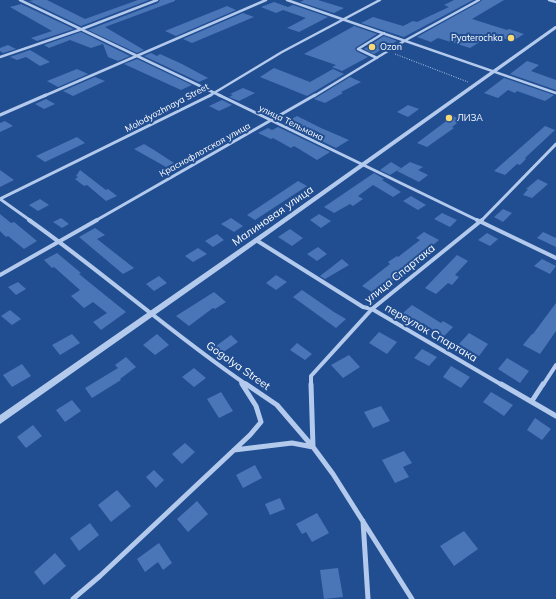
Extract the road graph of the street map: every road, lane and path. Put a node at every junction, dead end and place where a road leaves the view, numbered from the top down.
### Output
1 (20, 0) edge
2 (155, 0) edge
3 (266, 0) edge
4 (286, 0) edge
5 (380, 0) edge
6 (479, 0) edge
7 (548, 0) edge
8 (556, 2) edge
9 (344, 20) junction
10 (556, 26) edge
11 (82, 29) junction
12 (384, 33) junction
13 (406, 40) junction
14 (388, 51) junction
15 (136, 55) junction
16 (0, 57) edge
17 (377, 58) junction
18 (493, 70) junction
19 (475, 84) junction
20 (214, 92) junction
21 (556, 93) edge
22 (0, 115) edge
23 (272, 121) junction
24 (556, 144) edge
25 (363, 164) junction
26 (0, 199) edge
27 (481, 221) junction
28 (256, 240) junction
29 (58, 241) junction
30 (556, 258) edge
31 (0, 275) edge
32 (372, 309) junction
33 (153, 314) junction
34 (556, 365) edge
35 (240, 380) junction
36 (532, 401) junction
37 (556, 416) edge
38 (0, 420) edge
39 (313, 447) junction
40 (234, 450) junction
41 (363, 520) junction
42 (73, 599) edge
43 (368, 599) edge
44 (412, 599) edge

1 - 11 street, улица Тельмана
2 - 11 street
3 - 15 street
4 - 9 street
5 - 9 street, Molodyozhnaya Street
6 - 13 street, Краснофлотская улица
7 - 8 street
9 - 12 street
9 - 20 street, Molodyozhnaya Street
10 - 18 street, Малиновая улица
11 - 15 street, улица Тельмана
11 - 16 street
12 - 13 street
12 - 17 street
13 - 14 street, Краснофлотская улица
13 - 18 street
14 - 17 street, Краснофлотская улица
14 - 19 path
15 - 20 street, улица Тельмана
15 - 22 street
17 - 23 street, Краснофлотская улица
18 - 19 street, Малиновая улица
18 - 21 street
19 - 25 street, Малиновая улица
20 - 23 street, улица Тельмана
20 - 26 street, Molodyozhnaya Street
23 - 25 street, улица Тельмана
23 - 29 street, Краснофлотская улица
24 - 27 street, улица Спартака
25 - 27 street, улица Тельмана
25 - 28 street, Малиновая улица
26 - 29 street, Gogolya Street
27 - 30 street, улица Тельмана
27 - 32 street, улица Спартака
28 - 32 street, переулок Спартака
28 - 33 street, Малиновая улица
29 - 31 street, Краснофлотская улица
29 - 33 street, Gogolya Street
32 - 36 street, переулок Спартака
32 - 39 street, улица Спартака
33 - 35 street, Gogolya Street
33 - 38 street, Малиновая улица
34 - 36 street
35 - 39 street, Gogolya Street
35 - 40 street
36 - 37 street, переулок Спартака
39 - 40 street
39 - 41 street, Gogolya Street
40 - 42 street
41 - 43 street
41 - 44 street, Gogolya Street

